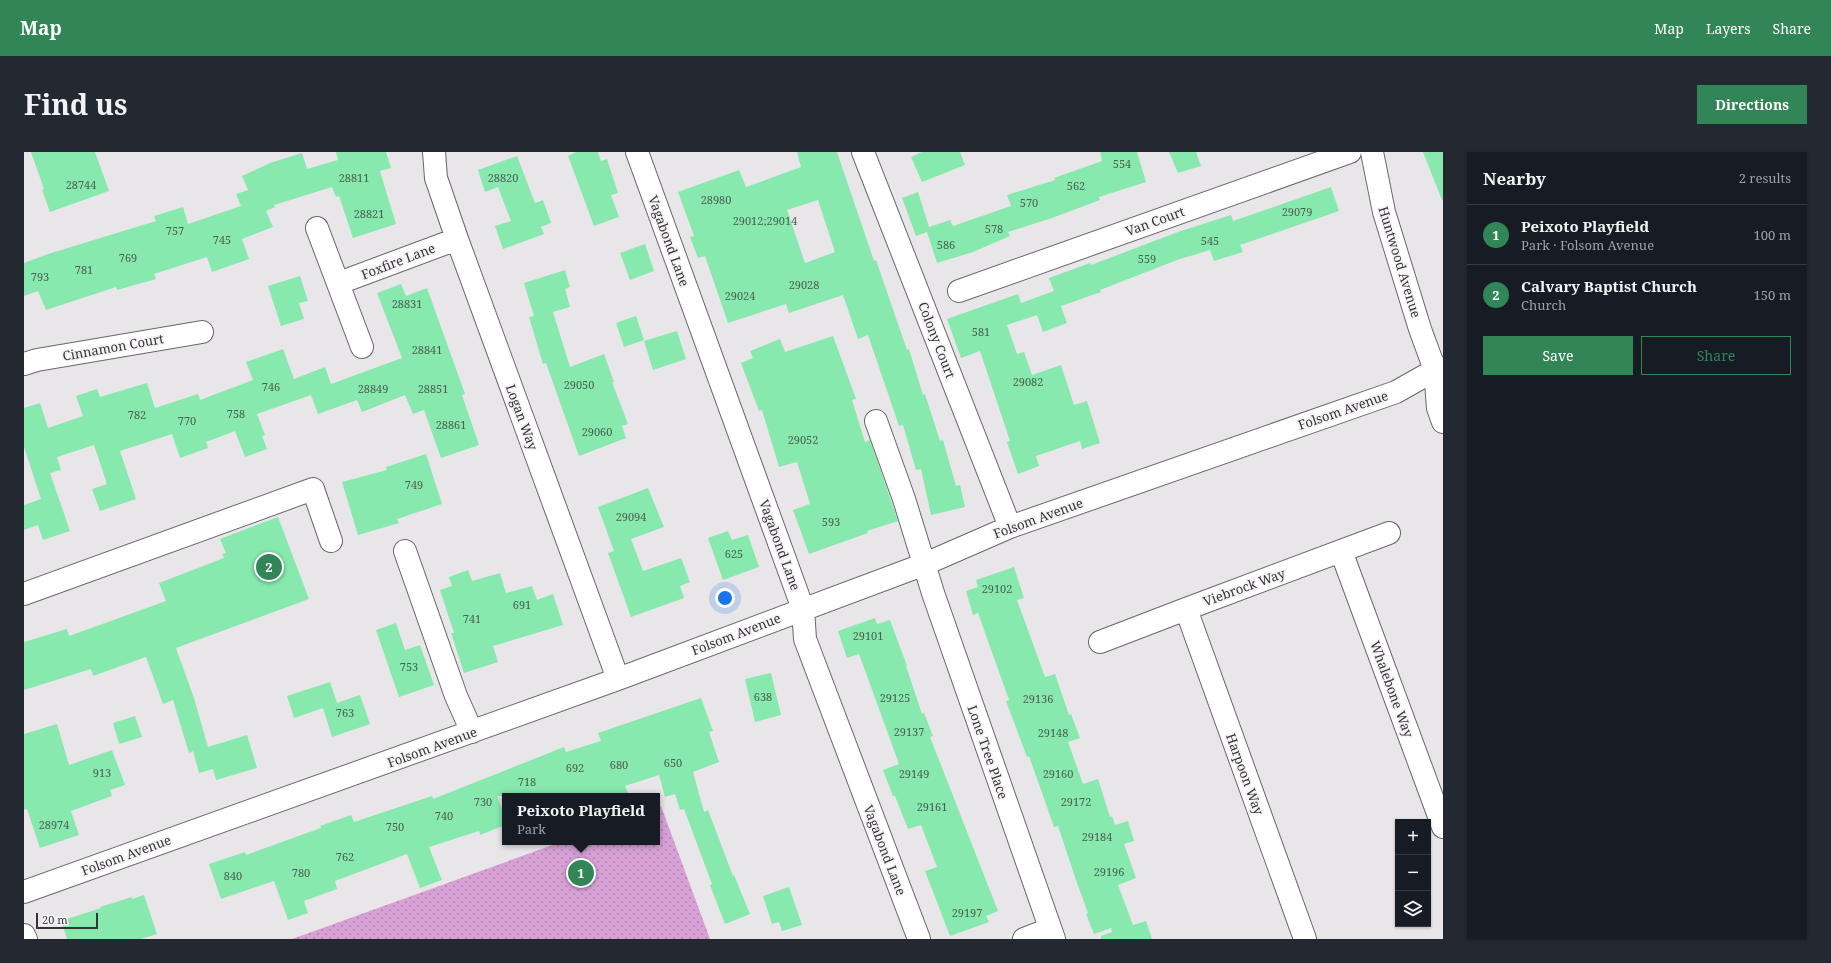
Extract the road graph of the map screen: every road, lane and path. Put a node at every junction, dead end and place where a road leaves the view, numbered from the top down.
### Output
1 (434, 152) edge
2 (636, 152) edge
3 (1350, 152) edge
4 (1372, 152) edge
5 (866, 153) edge
6 (317, 228) dead end
7 (457, 238) junction
8 (339, 283) junction
9 (959, 291) dead end
10 (202, 332) dead end
11 (362, 347) dead end
12 (24, 364) edge
13 (1440, 371) edge
14 (876, 421) dead end
15 (1443, 422) edge
16 (1010, 527) junction
17 (1389, 533) dead end
18 (331, 541) dead end
19 (405, 551) dead end
20 (1341, 551) junction
21 (925, 564) junction
22 (24, 594) edge
23 (803, 609) junction
24 (1186, 609) junction
25 (1100, 642) dead end
26 (618, 679) junction
27 (472, 732) junction
28 (1443, 828) edge
29 (24, 892) edge
30 (1052, 934) edge
31 (24, 935) edge
32 (26, 939) edge
33 (919, 939) edge
34 (1024, 939) edge
35 (1305, 939) edge

1 - 7 street, Logan Way
2 - 23 street, Vagabond Lane
3 - 9 street, Van Court
4 - 13 street, Huntwood Avenue
5 - 16 street, Colony Court
6 - 8 street
7 - 8 street, Foxfire Lane
7 - 26 street, Logan Way
8 - 11 street
10 - 12 street, Cinnamon Court
13 - 15 street, Huntwood Avenue
13 - 16 street, Folsom Avenue
14 - 21 street, Lone Tree Place
16 - 21 street, Folsom Avenue
17 - 20 street, Viebrock Way
18 - 22 street
19 - 27 street
20 - 24 street, Viebrock Way
20 - 28 street, Whalebone Way
21 - 23 street, Folsom Avenue
21 - 30 street, Lone Tree Place
23 - 26 street, Folsom Avenue
23 - 33 street, Vagabond Lane
24 - 25 street, Viebrock Way
24 - 35 street, Harpoon Way
26 - 27 street, Folsom Avenue
27 - 29 street, Folsom Avenue
30 - 34 street
31 - 32 street

